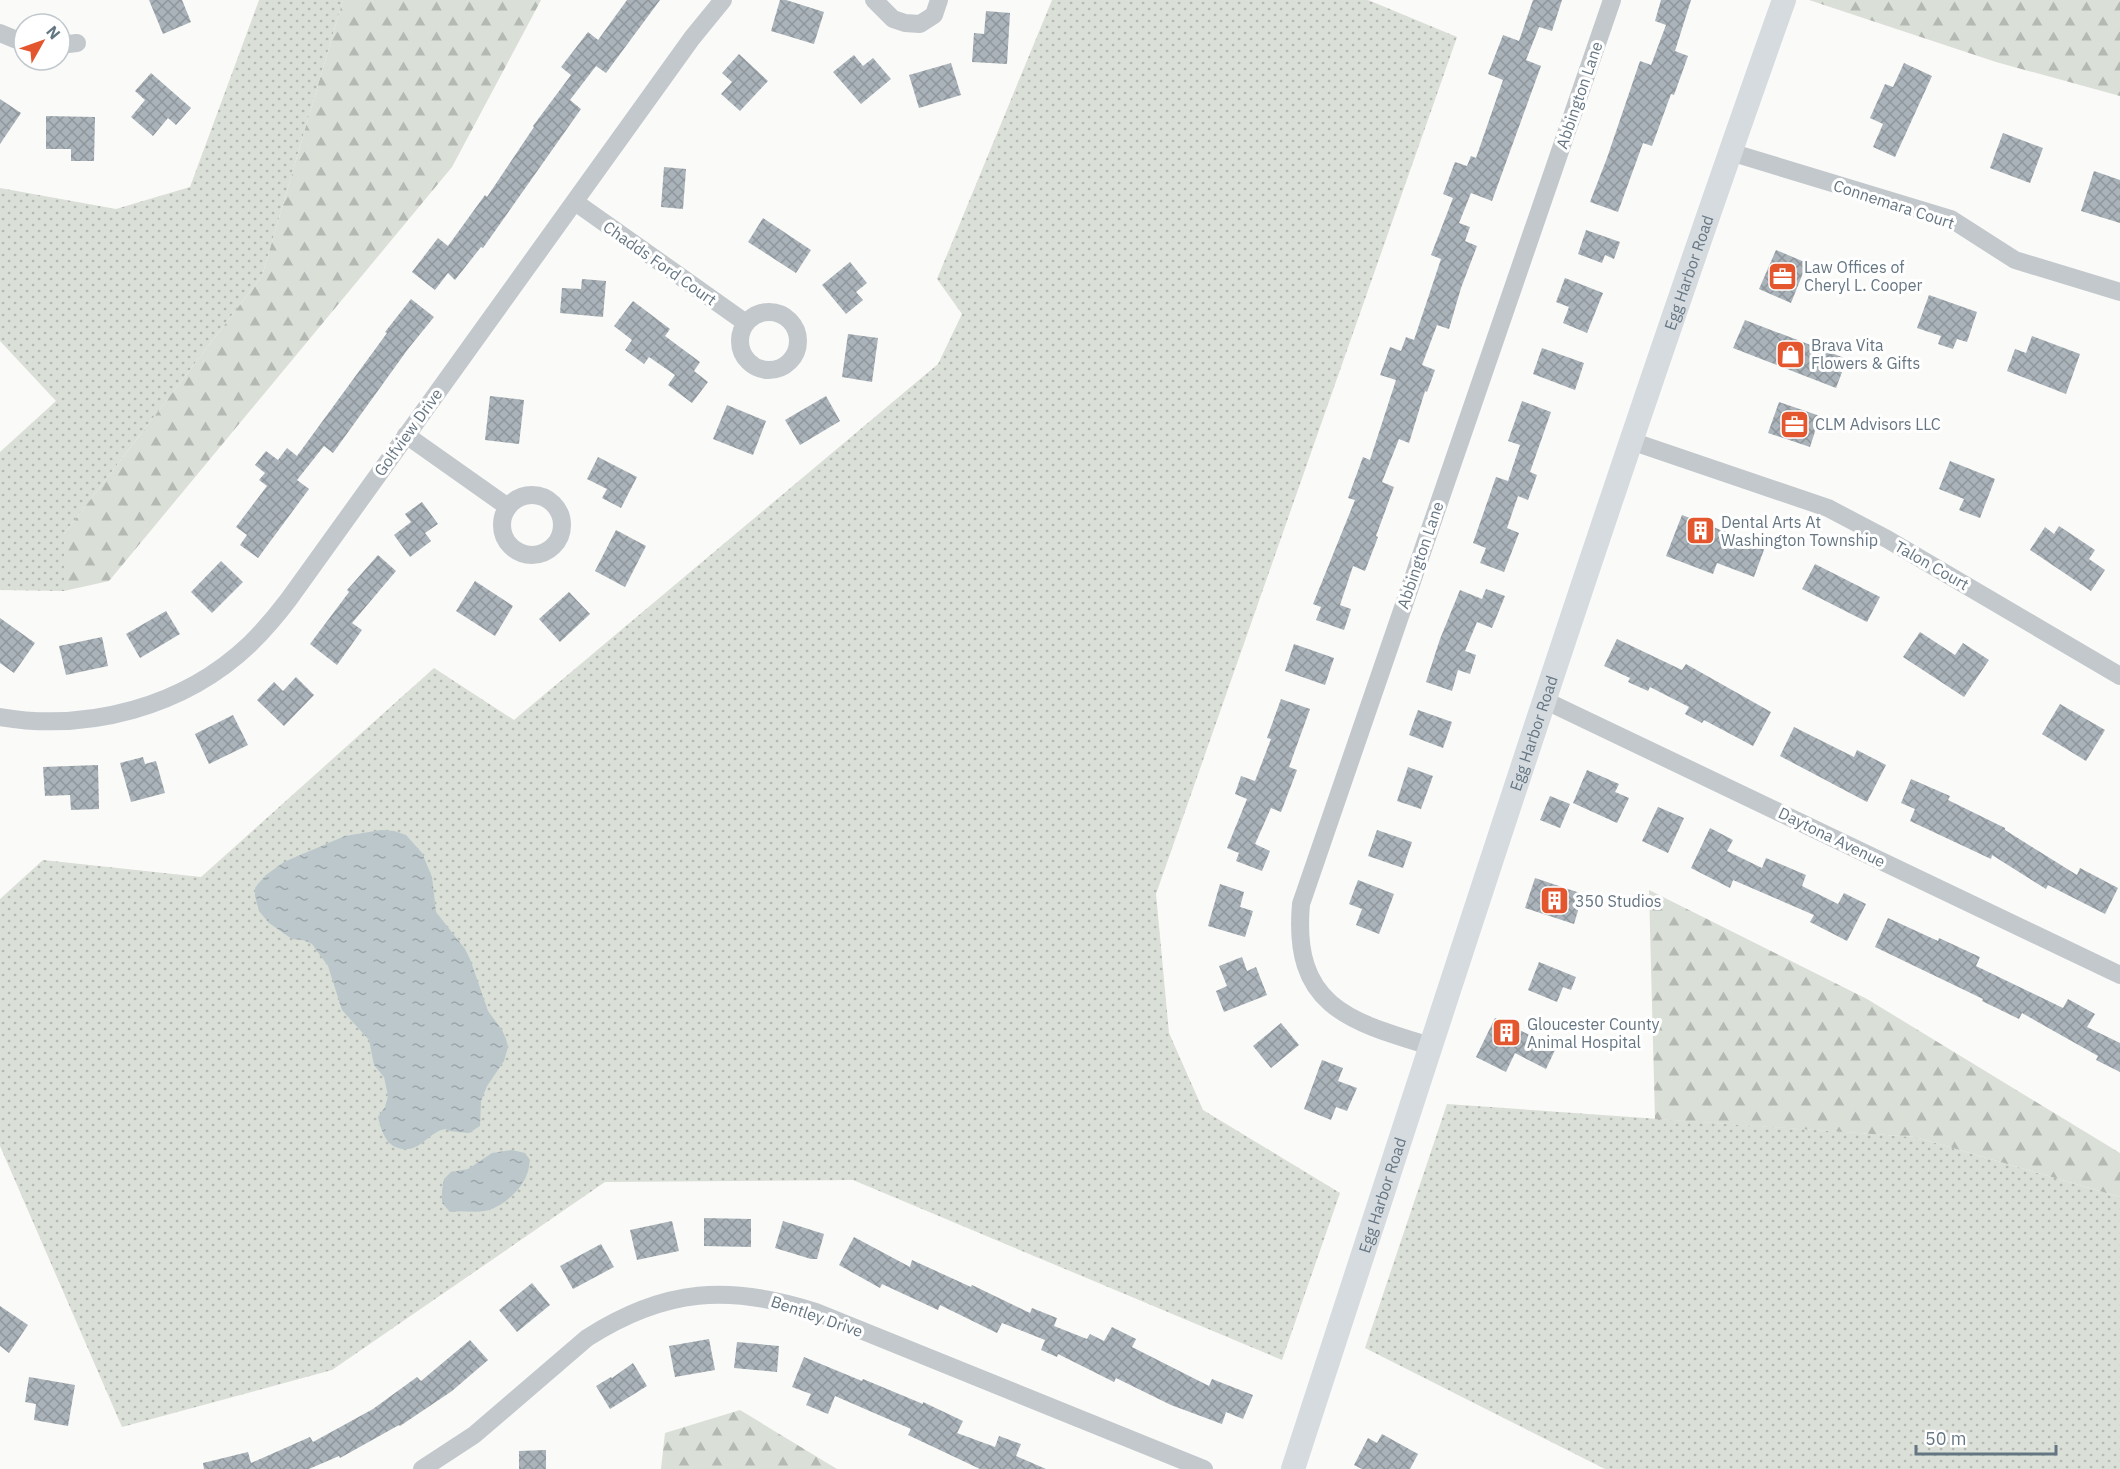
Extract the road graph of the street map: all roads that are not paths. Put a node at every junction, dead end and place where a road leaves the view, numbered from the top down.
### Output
1 (723, 0) edge
2 (874, 0) edge
3 (939, 0) edge
4 (1612, 0) edge
5 (1784, 0) edge
6 (1730, 152) junction
7 (575, 202) junction
8 (2120, 292) edge
9 (746, 323) dead end
10 (406, 435) junction
11 (1631, 441) junction
12 (508, 507) dead end
13 (2120, 676) edge
14 (1544, 700) junction
15 (0, 717) edge
16 (2120, 975) edge
17 (1430, 1046) junction
18 (443, 1464) edge
19 (422, 1469) edge
20 (1204, 1469) edge
21 (1293, 1469) edge

1 - 7 street, Golfview Drive
2 - 3 street
4 - 17 street, Abbington Lane
5 - 6 main road, Egg Harbor Road
6 - 8 street, Connemara Court
6 - 11 main road, Egg Harbor Road
7 - 9 street, Chadds Ford Court
7 - 10 street, Golfview Drive
10 - 12 street
10 - 15 street, Golfview Drive
11 - 13 street, Talon Court
11 - 14 main road, Egg Harbor Road
14 - 16 street, Daytona Avenue
14 - 17 main road, Egg Harbor Road
17 - 21 main road, Egg Harbor Road
18 - 19 street, Bentley Drive
18 - 20 street, Bentley Drive

